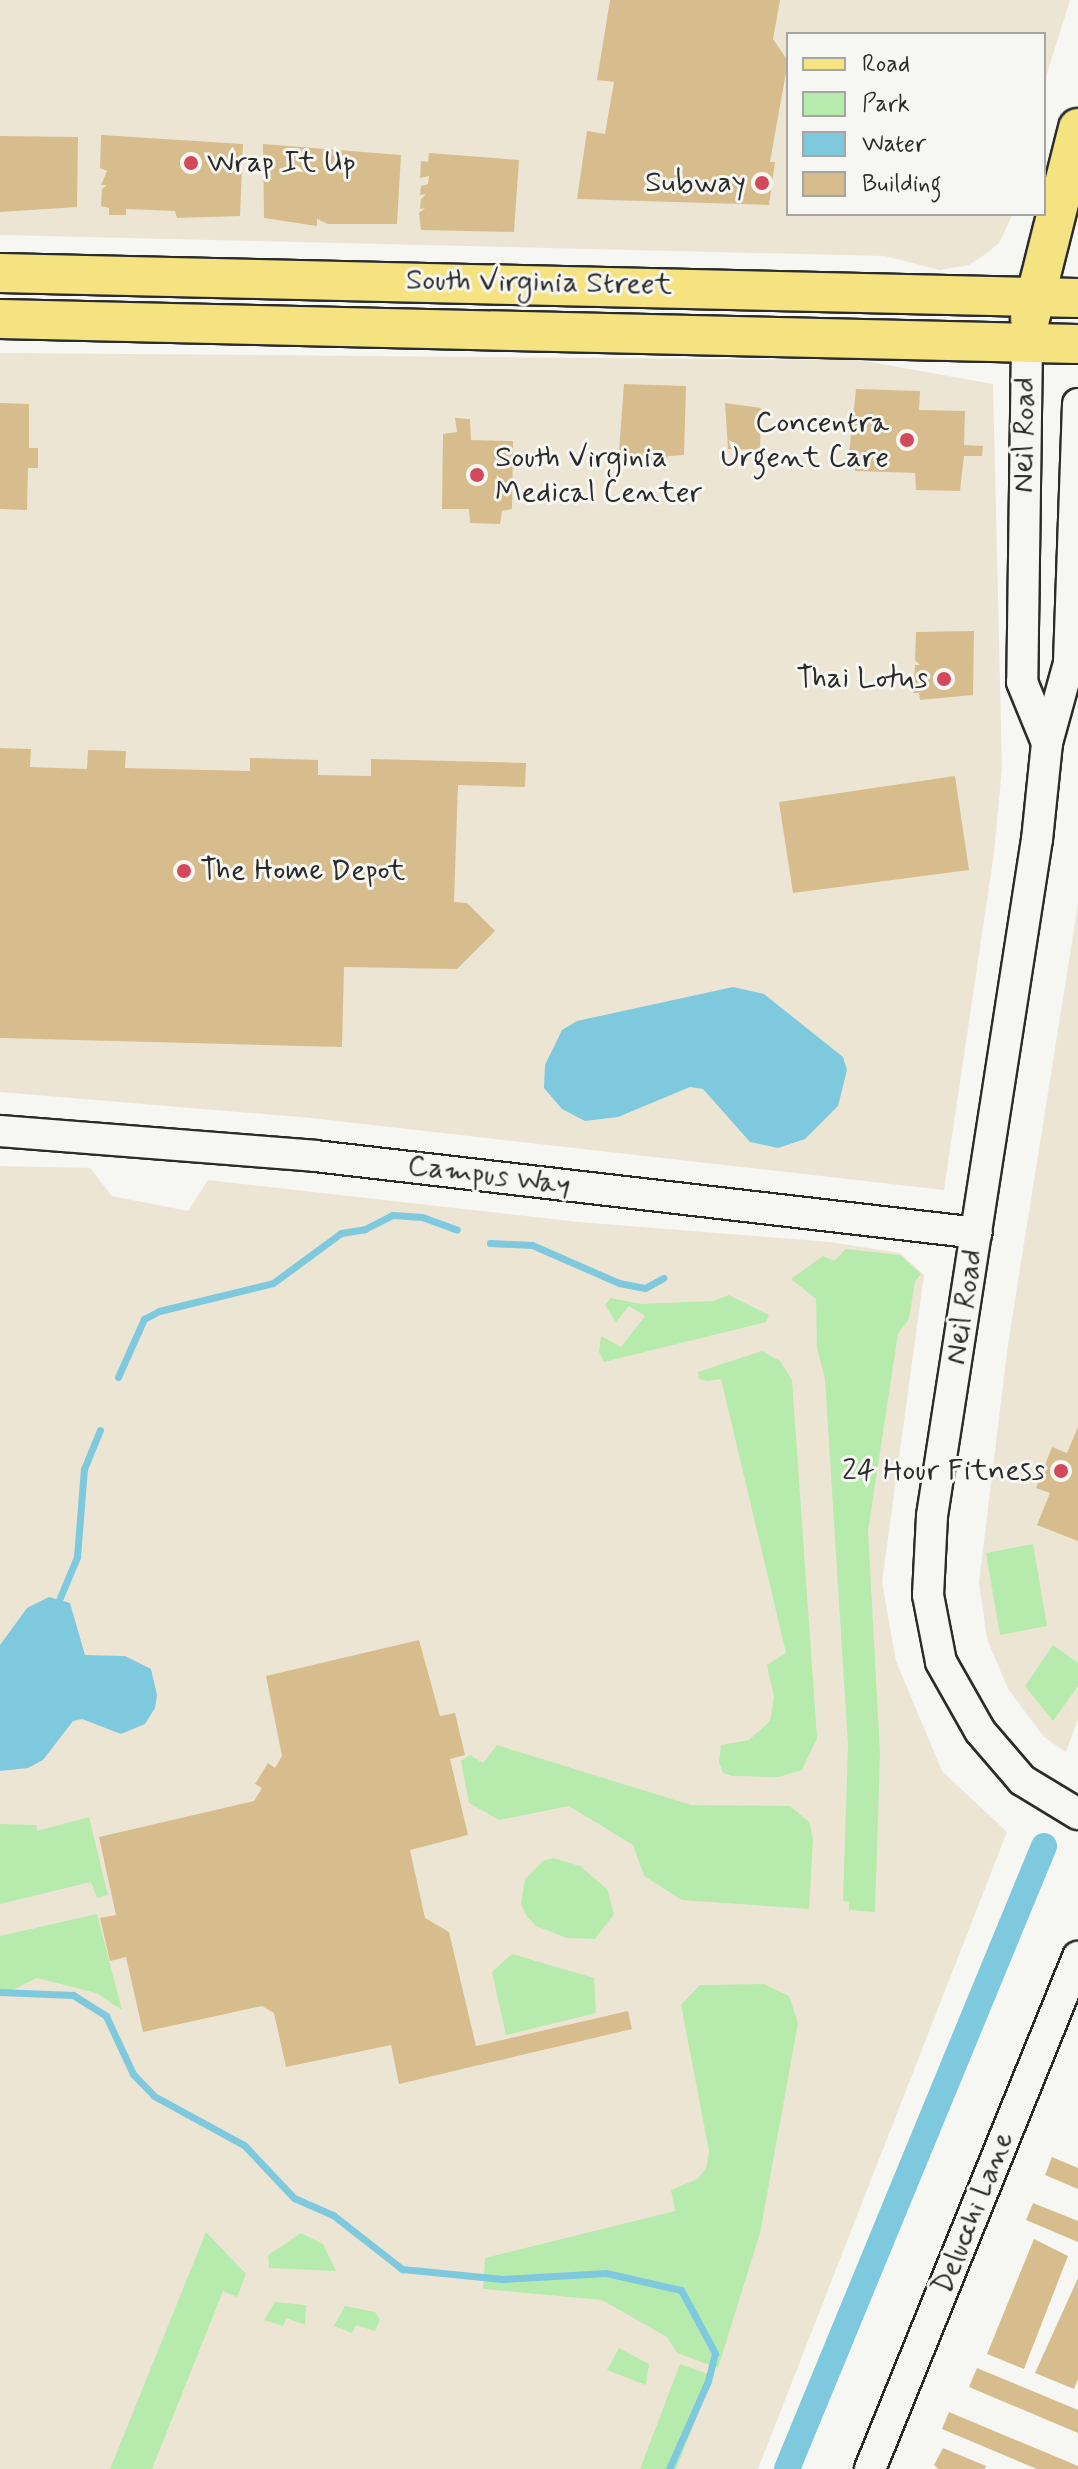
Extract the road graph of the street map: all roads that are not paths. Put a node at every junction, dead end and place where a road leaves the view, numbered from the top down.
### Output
1 (1078, 128) edge
2 (0, 273) edge
3 (1033, 296) junction
4 (1078, 298) edge
5 (0, 319) edge
6 (1027, 343) junction
7 (1078, 344) edge
8 (1078, 404) edge
9 (1047, 743) junction
10 (0, 1131) edge
11 (977, 1233) junction
12 (1078, 1814) edge
13 (1078, 1957) edge
14 (870, 2469) edge

1 - 3 main road, Neil Road
2 - 3 main road, South Virginia Street
3 - 4 main road, South Virginia Street
3 - 6 main road, Neil Road
5 - 6 main road, South Virginia Street
6 - 7 main road, South Virginia Street
6 - 9 street, Neil Road
8 - 9 street, Neil Road
9 - 11 street, Neil Road
10 - 11 street, Campus Way
11 - 12 street, Neil Road
13 - 14 street, Delucchi Lane

